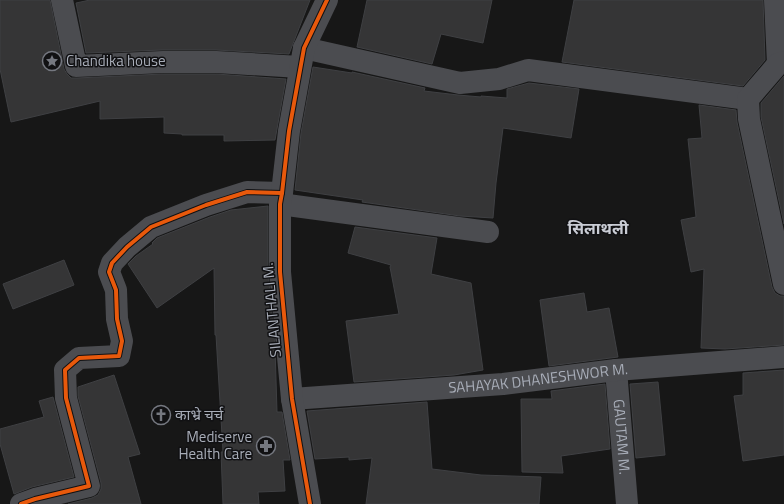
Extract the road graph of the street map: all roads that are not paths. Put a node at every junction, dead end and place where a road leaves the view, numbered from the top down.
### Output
1 (62, 0) edge
2 (327, 0) edge
3 (775, 0) edge
4 (302, 58) junction
5 (781, 63) edge
6 (748, 100) junction
7 (281, 198) junction
8 (488, 232) dead end
9 (784, 284) edge
10 (784, 357) edge
11 (616, 370) junction
12 (292, 399) junction
13 (21, 504) edge
14 (310, 504) edge
15 (627, 504) edge

1 - 4 street
2 - 4 street, SILANTHALI M.
3 - 5 street
4 - 6 street
4 - 7 street, SILANTHALI M.
5 - 6 street
6 - 9 street
7 - 8 street
7 - 12 street, SILANTHALI M.
7 - 13 street
10 - 11 street, SAHAYAK DHANESHWOR M.
11 - 12 street, SAHAYAK DHANESHWOR M.
11 - 15 street, GAUTAM M.
12 - 14 street, SILANTHALI M.

